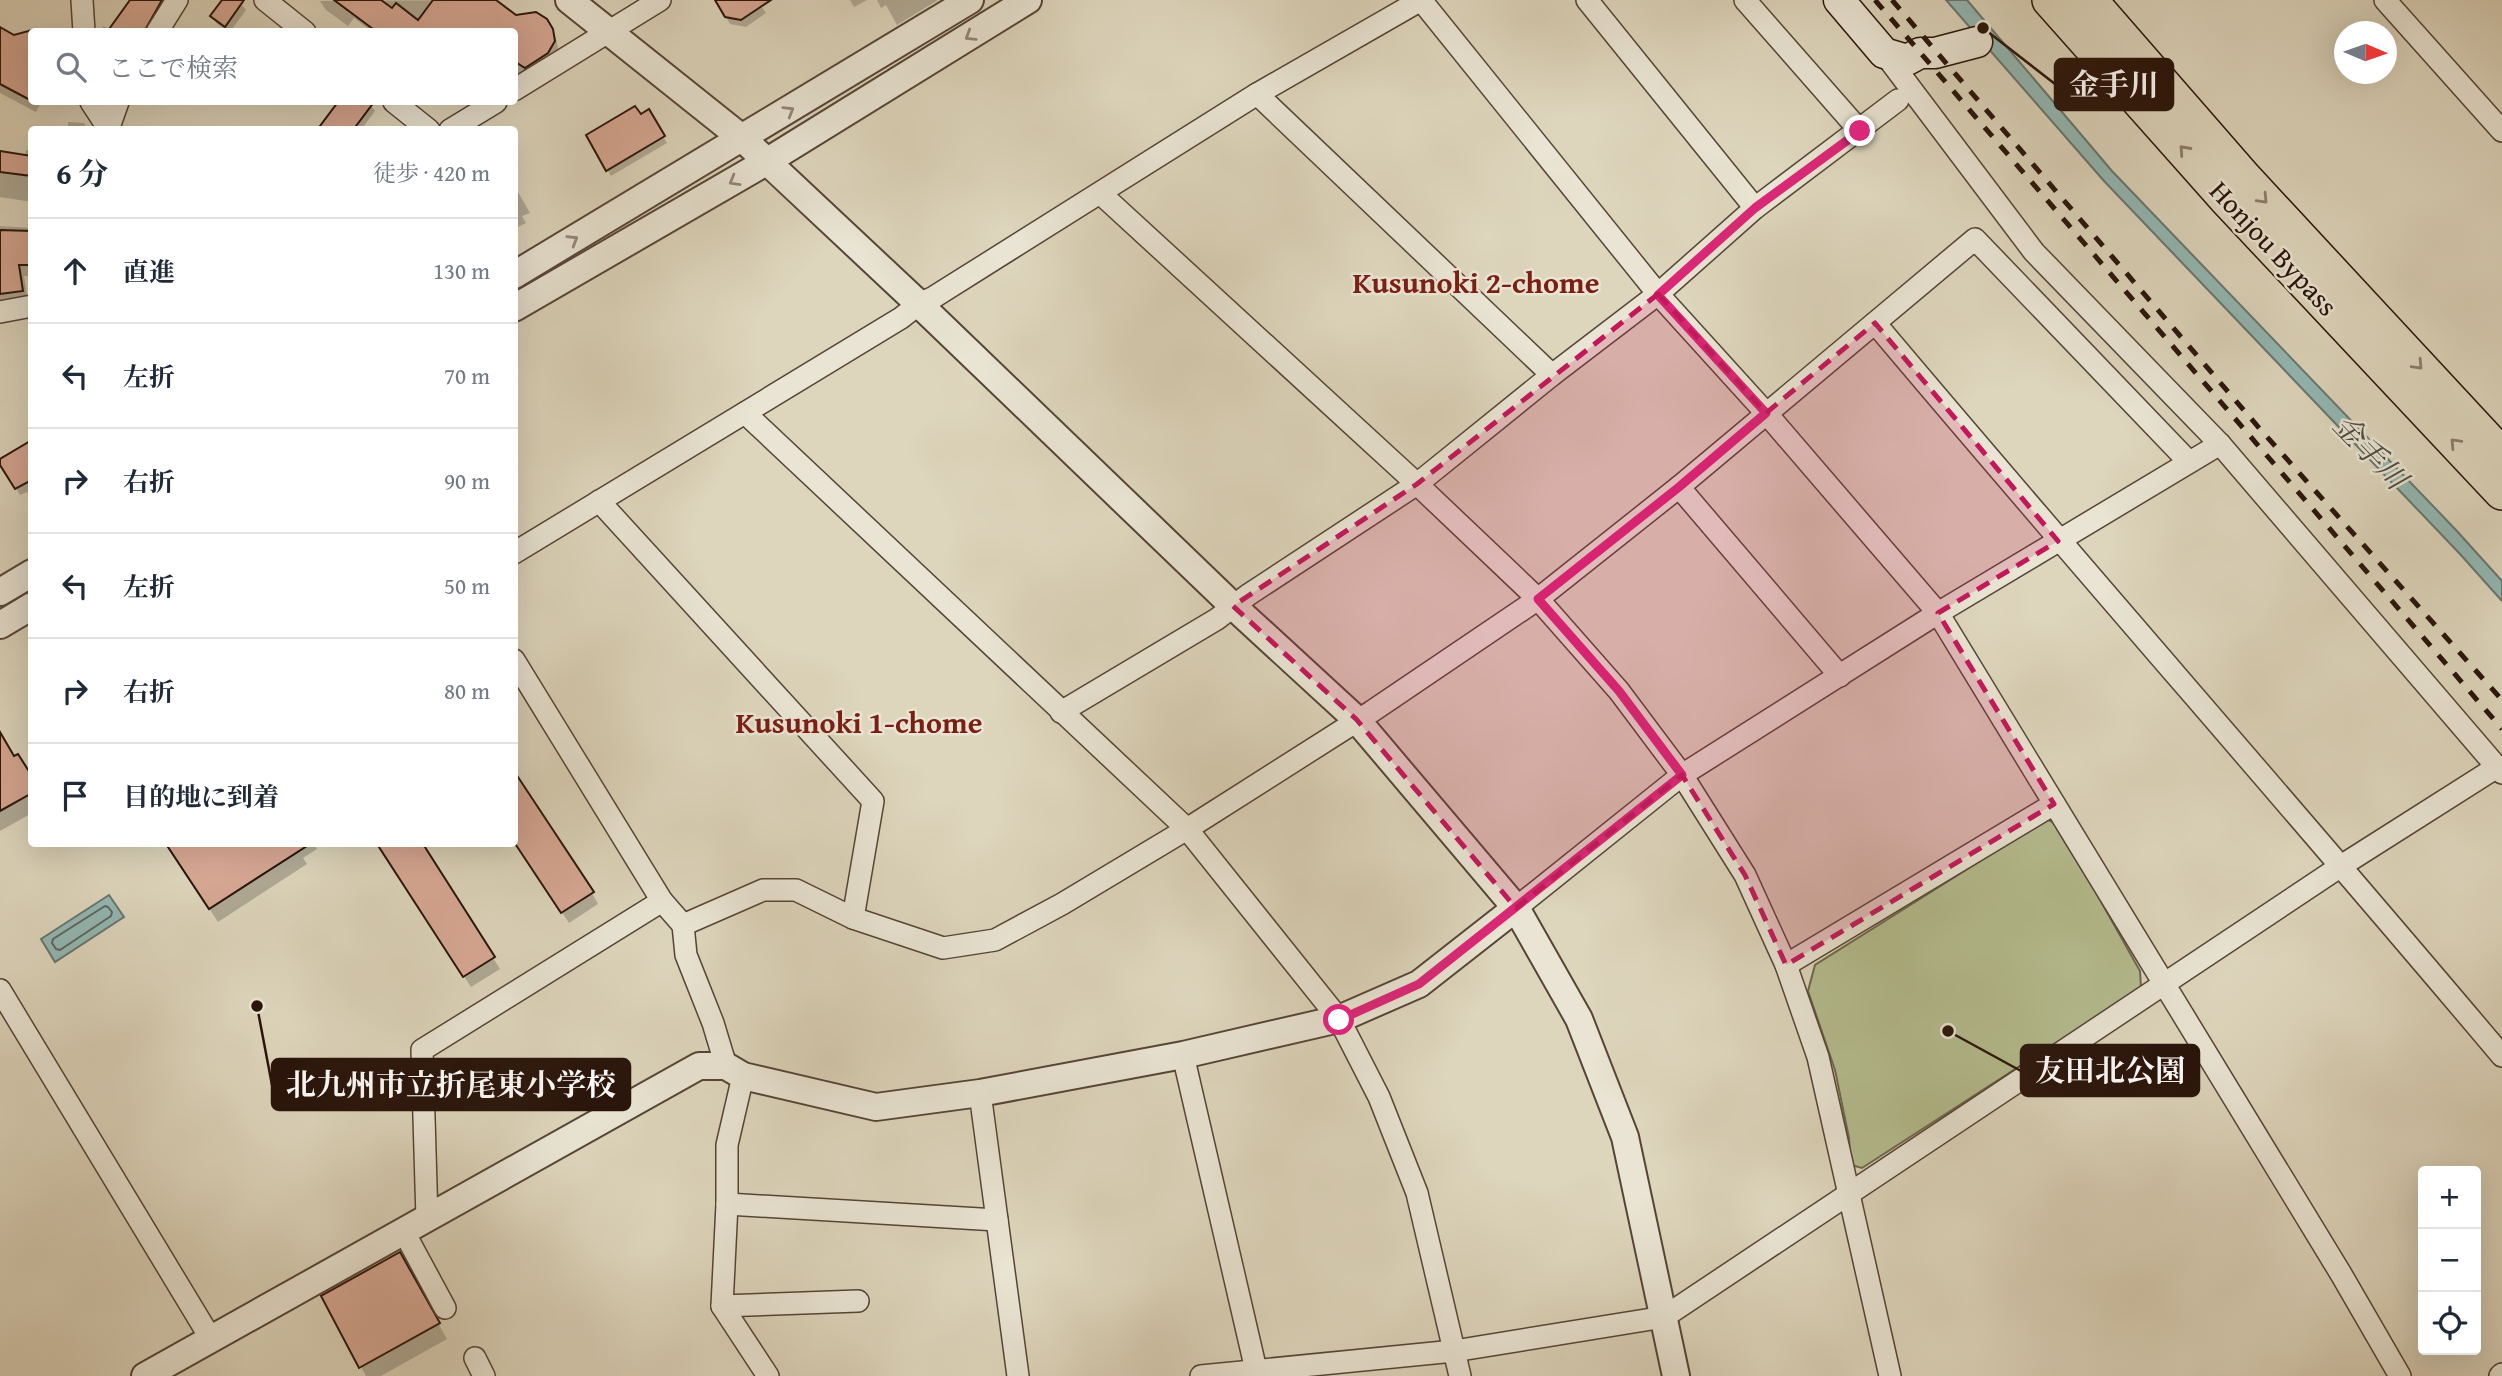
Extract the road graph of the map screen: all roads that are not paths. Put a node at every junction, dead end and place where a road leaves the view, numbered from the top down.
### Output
1 (82, 0) edge
2 (177, 0) edge
3 (265, 0) edge
4 (569, 0) edge
5 (660, 0) edge
6 (970, 0) edge
7 (1028, 0) edge
8 (1421, 0) edge
9 (1587, 0) edge
10 (1745, 0) edge
11 (1839, 0) edge
12 (2050, 0) edge
13 (2089, 0) edge
14 (2385, 0) edge
15 (84, 28) edge
16 (160, 28) edge
17 (300, 28) edge
18 (611, 31) junction
19 (1977, 42) dead end
20 (1884, 53) junction
21 (518, 88) edge
22 (1257, 94) junction
23 (1899, 100) dead end
24 (93, 105) edge
25 (117, 105) edge
26 (398, 105) edge
27 (491, 105) edge
28 (106, 126) edge
29 (109, 126) edge
30 (424, 126) edge
31 (457, 126) edge
32 (1860, 131) junction
33 (2502, 131) edge
34 (743, 139) junction
35 (766, 162) junction
36 (1101, 194) junction
37 (1755, 208) junction
38 (518, 273) edge
39 (1658, 295) junction
40 (919, 304) junction
41 (28, 307) edge
42 (518, 307) edge
43 (0, 312) edge
44 (1875, 323) junction
45 (1552, 374) junction
46 (745, 413) junction
47 (1766, 413) junction
48 (2220, 444) junction
49 (2502, 456) edge
50 (2189, 462) junction
51 (1417, 484) junction
52 (1679, 487) junction
53 (2502, 492) edge
54 (599, 500) junction
55 (2058, 541) junction
56 (518, 551) edge
57 (28, 575) edge
58 (0, 592) edge
59 (1538, 599) junction
60 (1233, 606) junction
61 (28, 608) edge
62 (1938, 613) junction
63 (0, 625) edge
64 (518, 667) edge
65 (1840, 676) junction
66 (1060, 712) junction
67 (1356, 719) junction
68 (2500, 770) edge
69 (1682, 775) junction
70 (2054, 804) junction
71 (1187, 829) junction
72 (2341, 866) junction
73 (662, 901) junction
74 (1516, 908) junction
75 (853, 918) junction
76 (682, 925) junction
77 (1786, 965) junction
78 (2165, 985) junction
79 (2, 999) edge
80 (1339, 1020) junction
81 (1183, 1055) junction
82 (2502, 1056) edge
83 (734, 1071) junction
84 (980, 1093) junction
85 (1850, 1193) junction
86 (727, 1205) junction
87 (997, 1220) junction
88 (416, 1226) junction
89 (858, 1301) dead end
90 (722, 1306) junction
91 (445, 1308) dead end
92 (1664, 1317) junction
93 (211, 1339) junction
94 (1454, 1351) junction
95 (1268, 1372) edge
96 (145, 1376) edge
97 (768, 1376) edge
98 (1018, 1376) edge
99 (1201, 1376) edge
100 (1460, 1376) edge
101 (1676, 1376) edge
102 (1890, 1376) edge
103 (2400, 1376) edge

1 - 15 street
2 - 16 street
3 - 17 street
4 - 18 street
5 - 18 street
34 -> 6 street
7 -> 35 street
8 - 22 street
8 - 39 street
9 - 37 street
10 - 32 street
11 - 20 main road
53 -> 12 highway, Honjou Bypass
13 -> 49 highway, Honjou Bypass
14 - 33 street
18 - 21 street
18 - 34 street
19 - 20 main road
20 - 48 street
22 - 36 street
22 - 45 street
23 - 32 street
24 - 28 street
25 - 29 street
26 - 30 street
27 - 31 street
32 - 37 street
34 - 35 street
38 -> 34 street
35 - 40 street
35 -> 42 street
36 - 40 street
36 - 51 street
37 - 39 street
39 - 45 street
39 - 47 street
40 - 46 street
40 - 60 street
41 - 43 street
44 - 47 street
44 - 50 street
44 - 55 street
45 - 51 street
46 - 54 street
46 - 66 street
47 - 52 street
47 - 62 street
48 - 50 street
48 - 68 street
50 - 55 street
51 - 59 street
51 - 60 street
52 - 59 street
52 - 65 street
54 - 56 street
54 - 75 street
55 - 62 street
55 - 72 street
57 - 58 street
59 - 67 street
59 - 69 street
60 - 66 street
60 - 67 street
61 - 63 street
62 - 65 street
62 - 70 street
64 - 73 street
65 - 69 street
66 - 71 street
67 - 71 street
67 - 74 street
68 - 72 street
69 - 74 street
69 - 77 street
70 - 77 street
70 - 78 street
71 - 75 street
71 - 80 street
72 - 78 street
72 - 82 street
73 - 76 street
73 - 88 street
74 - 80 street
74 - 92 street
75 - 76 street
76 - 83 street
77 - 85 street
78 - 85 street
78 - 103 street
79 - 93 street
80 - 81 street
80 - 94 street
81 - 84 street
81 - 95 street
83 - 84 street
83 - 86 street
83 - 88 street
84 - 87 street
85 - 92 street
85 - 102 street
86 - 87 street
86 - 90 street
87 - 98 street
88 - 91 street
88 - 93 street
89 - 90 street
90 - 97 street
92 - 94 street
92 - 101 street
93 - 96 street
94 - 95 street
94 - 100 street
95 - 99 street

